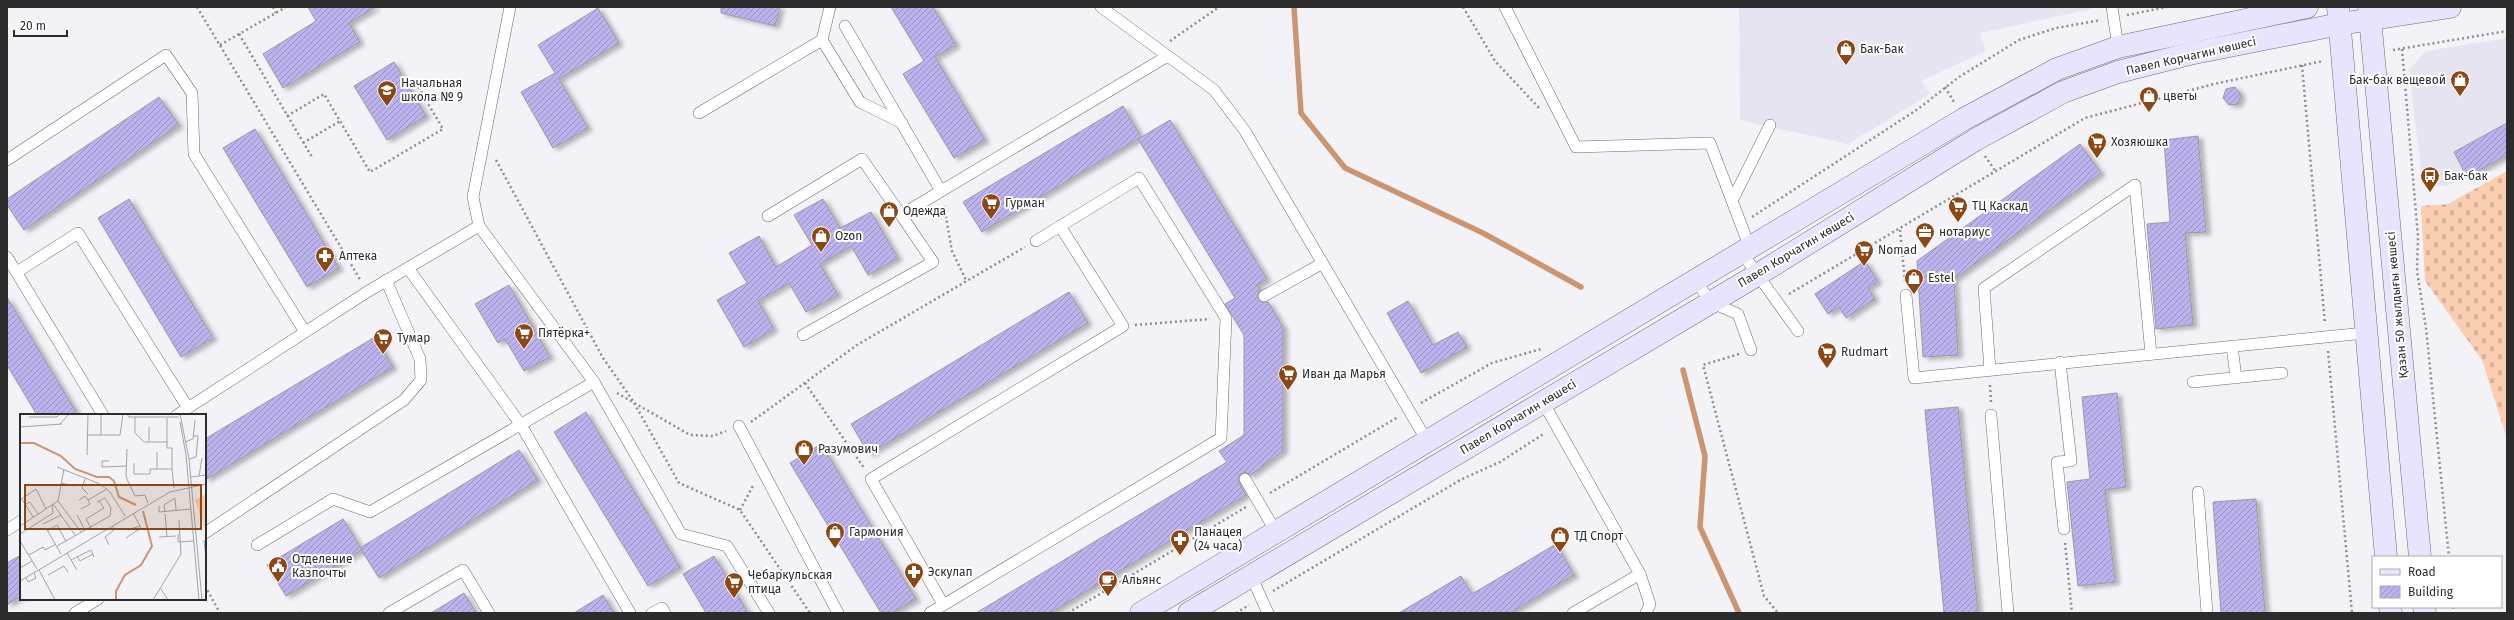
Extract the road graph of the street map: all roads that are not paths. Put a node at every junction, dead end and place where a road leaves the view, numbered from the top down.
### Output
1 (510, 7) edge
2 (830, 7) edge
3 (1101, 7) edge
4 (1505, 7) edge
5 (2112, 7) edge
6 (2307, 7) edge
7 (2450, 7) edge
8 (2370, 13) edge
9 (2339, 16) edge
10 (845, 26) dead end
11 (2184, 32) junction
12 (822, 40) junction
13 (2118, 47) junction
14 (1162, 54) junction
15 (2189, 54) junction
16 (699, 113) dead end
17 (902, 123) junction
18 (1770, 126) dead end
19 (7, 160) edge
20 (941, 191) junction
21 (1733, 199) junction
22 (901, 215) junction
23 (768, 216) dead end
24 (479, 226) junction
25 (1060, 226) junction
26 (1036, 241) road end
27 (1746, 250) junction
28 (7, 257) edge
29 (1321, 264) junction
30 (408, 268) junction
31 (17, 272) junction
32 (1757, 275) junction
33 (386, 280) junction
34 (1696, 280) junction
35 (1906, 294) road end
36 (1264, 296) dead end
37 (1710, 302) junction
38 (1798, 331) dead end
39 (305, 332) junction
40 (2365, 333) junction
41 (803, 334) dead end
42 (2232, 346) junction
43 (1751, 350) road end
44 (2151, 354) junction
45 (2060, 362) junction
46 (1990, 370) junction
47 (2282, 373) dead end
48 (2236, 378) junction
49 (594, 382) junction
50 (2193, 382) dead end
51 (1543, 402) junction
52 (188, 408) junction
53 (102, 414) edge
54 (179, 414) edge
55 (1991, 414) road end
56 (521, 425) junction
57 (738, 426) road end
58 (1427, 441) junction
59 (1245, 479) dead end
60 (2198, 492) dead end
61 (20, 522) edge
62 (2064, 529) road end
63 (7, 530) edge
64 (206, 532) edge
65 (1276, 532) junction
66 (258, 545) dead end
67 (2420, 554) edge
68 (2386, 556) edge
69 (1640, 574) junction
70 (1251, 576) junction
71 (96, 600) edge
72 (943, 604) junction
73 (75, 613) edge
74 (389, 613) edge
75 (489, 613) edge
76 (630, 613) edge
77 (652, 613) edge
78 (665, 613) edge
79 (769, 613) edge
80 (838, 613) edge
81 (930, 613) edge
82 (1141, 613) edge
83 (1189, 613) edge
84 (1268, 613) edge
85 (1573, 613) edge
86 (1646, 613) edge
87 (2008, 613) edge
88 (2207, 613) edge

1 - 24 lane
2 - 12 lane
3 - 14 lane
4 - 21 lane
5 - 13 lane
6 - 11 street, Павел Корчагин көшесі
7 - 8 street, Павел Корчагин көшесі
8 - 9 street, Павел Корчагин көшесі
8 - 67 street, Қазан 50 жылдығы көшесі
9 - 15 street, Павел Корчагин көшесі
9 - 40 street
10 - 17 lane
11 - 13 street, Павел Корчагин көшесі
11 - 15 street
12 - 16 lane
12 - 17 lane
13 - 27 street, Павел Корчагин көшесі
14 - 20 lane
14 - 29 lane
15 - 32 street, Павел Корчагин көшесі
17 - 20 lane
18 - 21 lane
19 - 39 lane
20 - 22 lane
21 - 27 lane
22 - 23 lane
22 - 41 lane
24 - 30 lane
24 - 49 lane
25 - 26 lane
25 - 72 lane
25 - 72 lane
27 - 32 lane
27 - 34 street, Павел Корчагин көшесі
28 - 31 lane
29 - 36 lane
29 - 58 lane
30 - 33 lane
30 - 56 lane
31 - 52 lane
31 - 53 lane
32 - 37 street, Павел Корчагин көшесі
32 - 38 lane
33 - 39 lane
33 - 64 lane
34 - 37 lane
34 - 58 street, Павел Корчагин көшесі
35 - 46 lane
37 - 43 lane
37 - 51 street, Павел Корчагин көшесі
39 - 52 lane
40 - 42 lane
40 - 68 street
42 - 44 lane
42 - 48 lane
44 - 45 lane
44 - 46 lane
45 - 46 lane
45 - 62 lane
47 - 48 lane
48 - 50 lane
49 - 56 lane
49 - 79 lane
51 - 69 lane
51 - 70 street, Павел Корчагин көшесі
52 - 54 lane
55 - 87 lane
56 - 66 lane
56 - 76 lane
57 - 80 lane
58 - 65 street, Павел Корчагин көшесі
59 - 65 lane
60 - 88 lane
61 - 63 lane
65 - 82 street, Павел Корчагин көшесі
67 - 68 street
69 - 85 lane
69 - 86 lane
70 - 83 street, Павел Корчагин көшесі
70 - 84 lane
71 - 73 lane
72 - 81 lane
74 - 75 lane
77 - 78 lane

